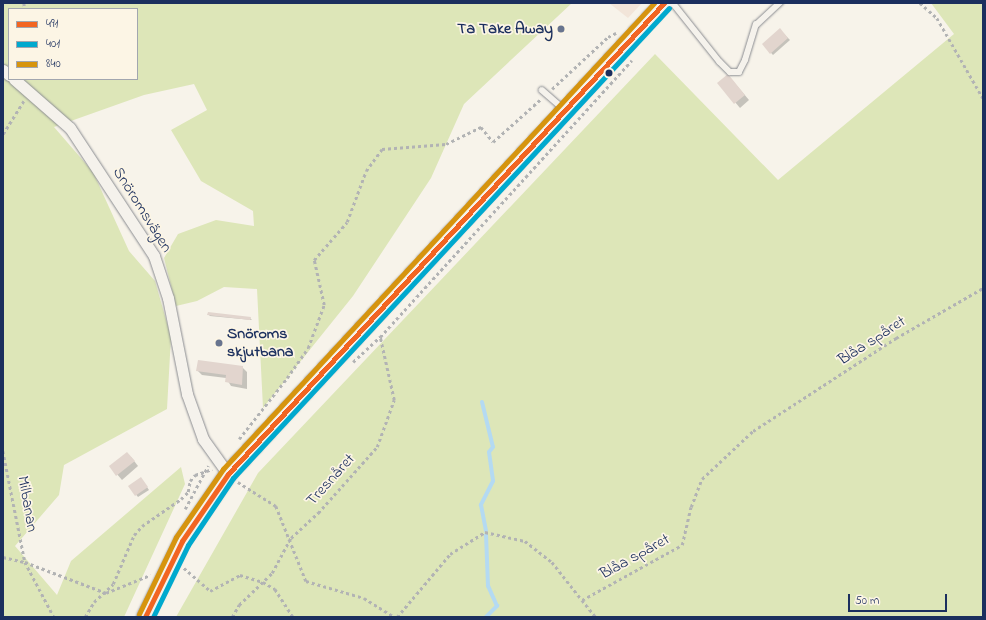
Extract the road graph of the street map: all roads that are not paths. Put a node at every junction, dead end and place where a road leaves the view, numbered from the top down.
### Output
1 (664, 3) edge
2 (673, 3) edge
3 (780, 3) edge
4 (15, 80) edge
5 (544, 92) road end
6 (565, 110) junction
7 (230, 472) junction
8 (145, 617) edge

1 - 6 main road
2 - 3 lane
4 - 7 street, Snöromsvägen
5 - 6 lane
6 - 7 main road
7 - 8 main road

